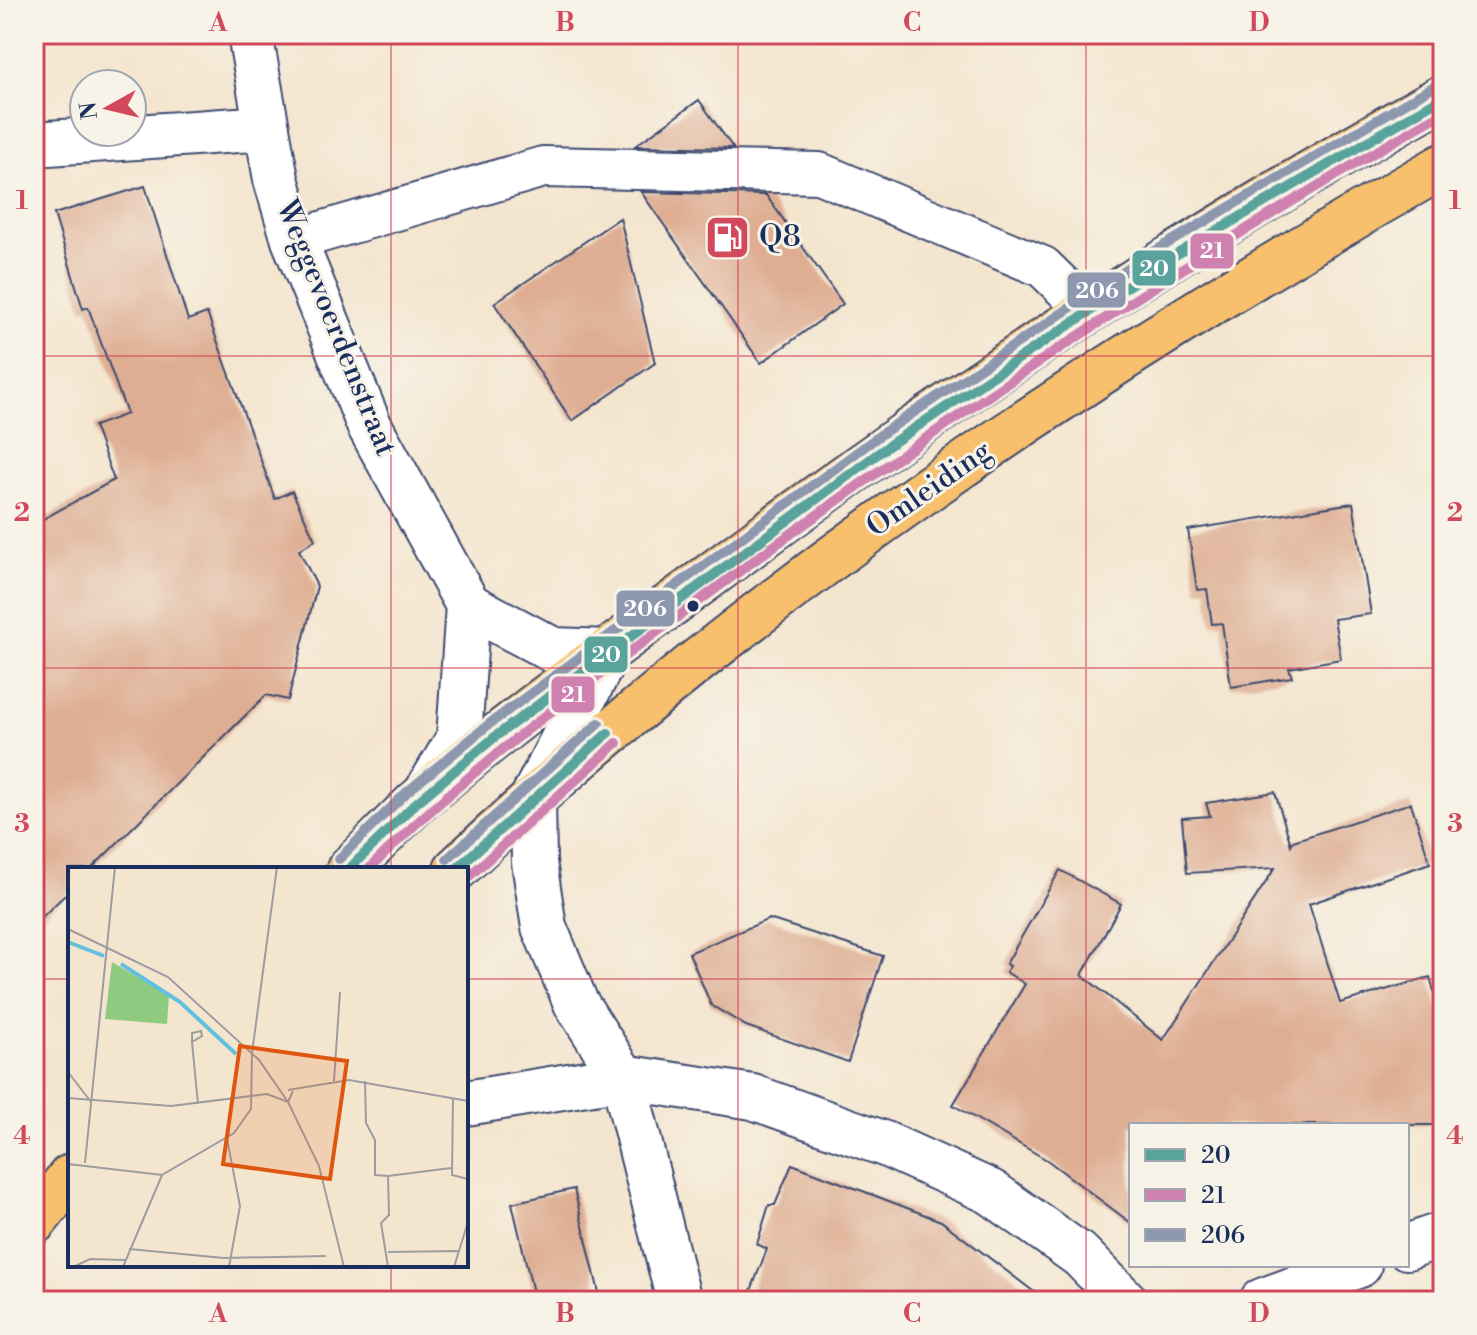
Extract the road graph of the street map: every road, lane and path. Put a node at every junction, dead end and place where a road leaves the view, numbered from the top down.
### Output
1 (250, 34) edge
2 (1443, 97) edge
3 (267, 128) junction
4 (34, 144) edge
5 (1443, 166) edge
6 (294, 240) junction
7 (1086, 309) junction
8 (468, 605) junction
9 (608, 652) junction
10 (426, 794) junction
11 (533, 797) junction
12 (351, 867) edge
13 (458, 867) edge
14 (623, 1077) junction
15 (468, 1103) edge
16 (68, 1180) edge
17 (34, 1222) edge
18 (1443, 1234) edge
19 (1409, 1246) edge
20 (1354, 1267) edge
21 (679, 1301) edge
22 (1125, 1301) edge
23 (1262, 1301) edge

1 - 3 street, Weggevoerdenstraat
2 - 7 main road, Omleiding
3 - 4 street
3 - 6 street, Weggevoerdenstraat
5 - 11 main road, Omleiding
6 - 7 lane
6 - 8 street, Weggevoerdenstraat
7 - 9 main road, Omleiding
8 - 9 street
8 - 10 street
9 - 10 main road, Omleiding
9 - 11 street
10 - 12 main road, Omleiding
11 - 13 main road, Omleiding
11 - 14 street
14 - 15 street
14 - 21 street
14 - 22 street
16 - 17 main road
18 - 19 street
20 - 23 street

